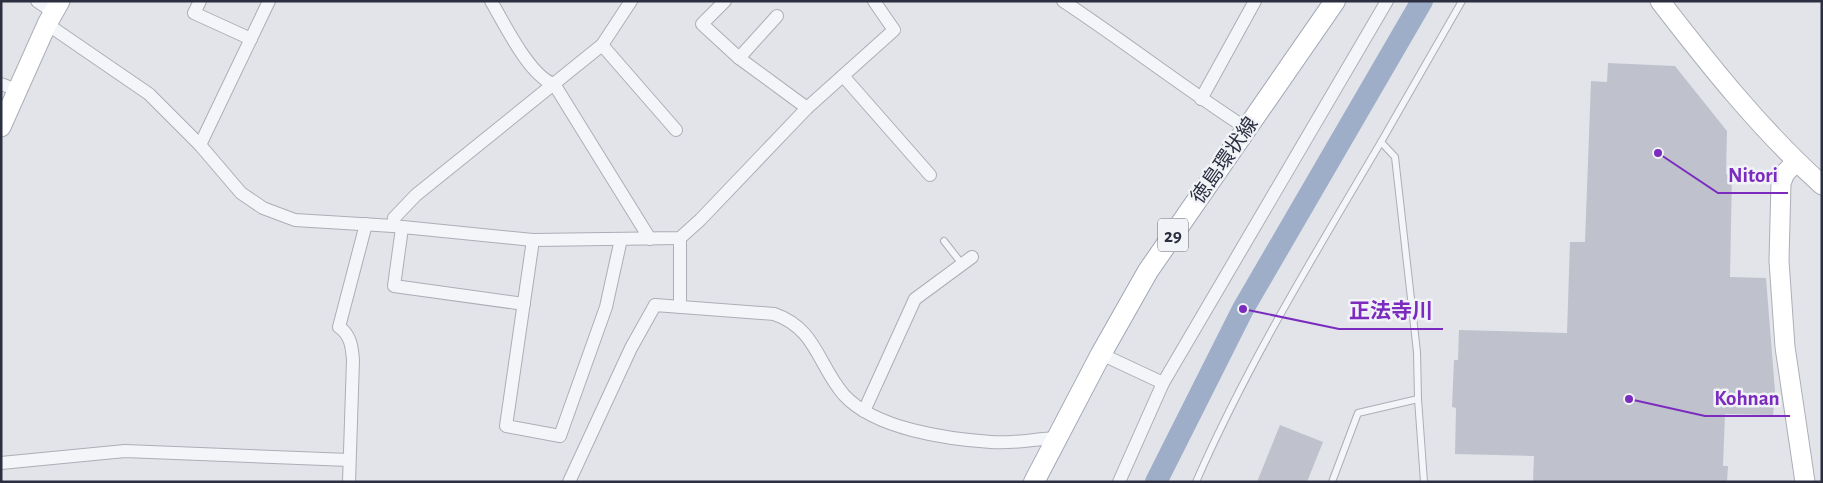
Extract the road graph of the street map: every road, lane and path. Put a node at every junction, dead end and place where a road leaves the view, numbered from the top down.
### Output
1 (37, 1) edge
2 (200, 1) edge
3 (269, 1) edge
4 (491, 1) edge
5 (631, 1) edge
6 (725, 1) edge
7 (874, 1) edge
8 (1063, 1) edge
9 (1255, 1) edge
10 (1335, 1) edge
11 (1387, 1) edge
12 (1462, 1) edge
13 (1660, 1) edge
14 (54, 12) edge
15 (777, 16) dead end
16 (251, 39) junction
17 (602, 45) junction
18 (739, 58) junction
19 (844, 77) junction
20 (554, 84) junction
21 (9, 87) edge
22 (1201, 99) junction
23 (807, 108) junction
24 (1, 127) edge
25 (1246, 128) junction
26 (676, 130) dead end
27 (1381, 142) junction
28 (200, 145) junction
29 (1796, 162) junction
30 (930, 175) dead end
31 (1822, 185) edge
32 (366, 224) junction
33 (397, 227) junction
34 (680, 238) junction
35 (621, 239) junction
36 (650, 239) junction
37 (533, 240) junction
38 (944, 241) dead end
39 (967, 260) joint
40 (524, 304) junction
41 (680, 307) junction
42 (1101, 354) junction
43 (1163, 383) junction
44 (1418, 399) junction
45 (864, 410) junction
46 (1056, 438) junction
47 (349, 460) junction
48 (1, 463) edge
49 (349, 482) edge
50 (568, 482) edge
51 (1034, 482) edge
52 (1119, 482) edge
53 (1196, 482) edge
54 (1332, 482) edge
55 (1424, 482) edge
56 (1805, 482) edge

1 - 14 street
2 - 16 street
3 - 16 street
4 - 20 street
5 - 17 street
6 - 18 street
7 - 19 street
8 - 22 street
9 - 22 street
10 - 25 main road, 徳島環状線 / 29
11 - 43 street
12 - 27 lane
13 - 29 street
14 - 21 street
14 - 28 street
15 - 18 street
16 - 28 street
17 - 20 street
17 - 26 street
18 - 23 street
19 - 23 street
19 - 30 street
20 - 33 street
20 - 36 street
21 - 24 street
22 - 25 street
23 - 34 street
25 - 42 main road, 徳島環状線 / 29
27 - 44 lane
27 - 53 lane
28 - 32 street
29 - 31 street
29 - 56 street
32 - 33 street
32 - 47 street
33 - 37 street
33 - 40 street
34 - 36 street
34 - 41 street
35 - 36 street
35 - 37 street
35 - 40 street
37 - 40 street
38 - 39 lane
39 - 45 street
41 - 45 street
41 - 50 street
42 - 43 street
42 - 46 main road, 徳島環状線 / 29
43 - 52 street
44 - 54 lane
44 - 55 lane
45 - 46 street
46 - 51 main road, 徳島環状線 / 29
47 - 48 street
47 - 49 street

